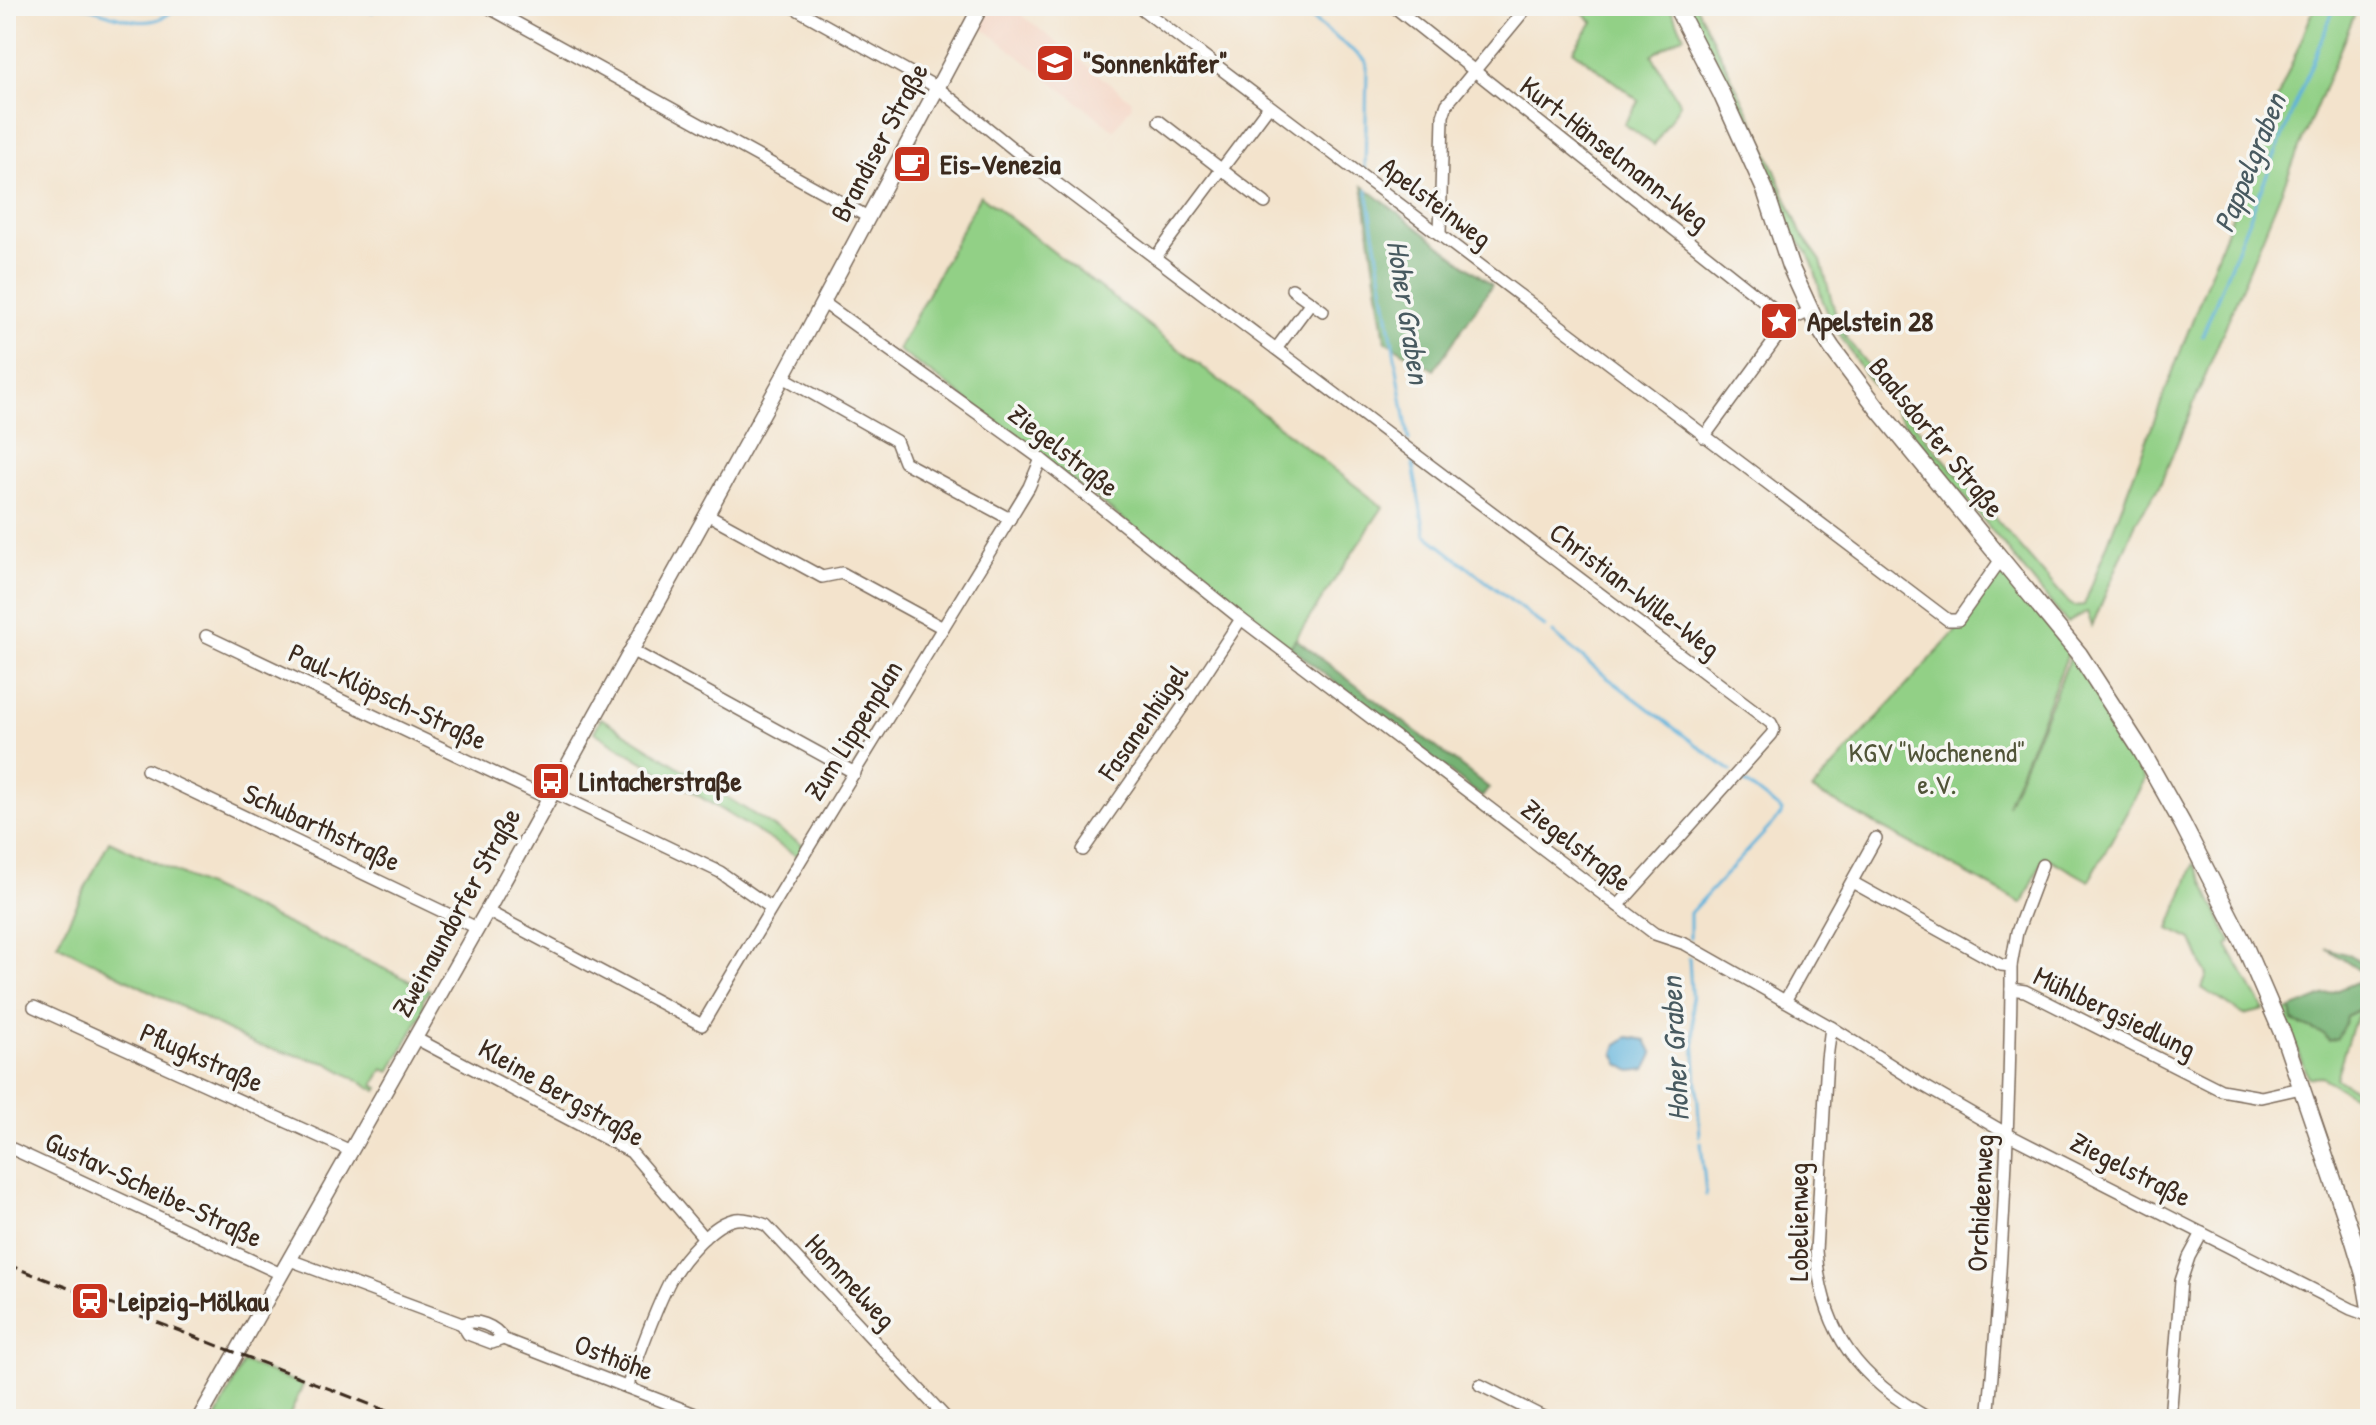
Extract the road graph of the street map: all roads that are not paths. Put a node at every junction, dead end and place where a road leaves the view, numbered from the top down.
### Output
1 (486, 6) edge
2 (791, 6) edge
3 (981, 6) edge
4 (1138, 6) edge
5 (1393, 6) edge
6 (1528, 6) edge
7 (1676, 6) edge
8 (1475, 72) junction
9 (938, 88) junction
10 (1269, 106) junction
11 (1159, 121) dead end
12 (1221, 170) junction
13 (1265, 203) dead end
14 (868, 217) junction
15 (1440, 234) junction
16 (1155, 258) junction
17 (1292, 289) dead end
18 (1311, 302) junction
19 (824, 303) junction
20 (1323, 311) dead end
21 (1810, 311) junction
22 (1789, 321) junction
23 (1276, 349) junction
24 (783, 377) junction
25 (1704, 437) junction
26 (1041, 459) junction
27 (707, 514) junction
28 (1010, 519) junction
29 (2002, 558) junction
30 (1241, 619) junction
31 (943, 628) junction
32 (206, 636) dead end
33 (631, 650) junction
34 (147, 770) dead end
35 (855, 773) junction
36 (551, 796) junction
37 (1876, 838) dead end
38 (1083, 850) dead end
39 (2042, 865) dead end
40 (1852, 882) junction
41 (1618, 906) junction
42 (770, 907) junction
43 (487, 911) junction
44 (477, 928) junction
45 (2011, 966) junction
46 (2011, 989) junction
47 (1785, 1001) junction
48 (34, 1007) dead end
49 (1831, 1027) junction
50 (415, 1038) junction
51 (2301, 1088) junction
52 (2009, 1135) junction
53 (6, 1146) edge
54 (351, 1151) junction
55 (2202, 1233) junction
56 (704, 1238) junction
57 (290, 1260) junction
58 (281, 1274) junction
59 (2370, 1308) edge
60 (2370, 1316) edge
61 (1480, 1385) dead end
62 (627, 1387) junction
63 (199, 1419) edge
64 (708, 1419) edge
65 (947, 1419) edge
66 (1547, 1419) edge
67 (1930, 1419) edge
68 (1988, 1419) edge
69 (2170, 1419) edge

1 - 14 street
2 - 9 street, Christian-Wille-Weg
3 - 9 street, Brandiser Straße
4 - 10 street, Apelsteinweg
5 - 8 street, Kurt-Hänselmann-Weg
6 - 8 street
7 - 21 main road, Baalsdorfer Straße
8 - 15 street
8 - 22 street, Kurt-Hänselmann-Weg
9 - 14 street, Brandiser Straße
9 - 16 street, Christian-Wille-Weg
10 - 12 street
10 - 15 street, Apelsteinweg
11 - 12 street
12 - 13 street
12 - 16 street
14 - 19 street, Brandiser Straße
15 - 25 street, Apelsteinweg
16 - 23 street, Christian-Wille-Weg
17 - 18 street
18 - 20 street
18 - 23 street
19 - 24 street, Zweinaundorfer Straße
19 - 26 street, Ziegelstraße
21 - 22 street
21 - 29 main road, Baalsdorfer Straße
22 - 25 street
23 - 41 street, Christian-Wille-Weg
24 - 27 street, Zweinaundorfer Straße
24 - 28 street
25 - 29 street, Apelsteinweg
26 - 28 street, Zum Lippenplan
26 - 30 street, Ziegelstraße
27 - 31 street
27 - 33 street, Zweinaundorfer Straße
28 - 31 street, Zum Lippenplan
29 - 51 main road, Baalsdorfer Straße
30 - 38 street, Fasanenhügel
30 - 41 street, Ziegelstraße
31 - 35 street, Zum Lippenplan
32 - 36 street, Paul-Klöpsch-Straße
33 - 35 street
33 - 36 street, Zweinaundorfer Straße
34 - 44 street, Schubarthstraße
35 - 42 street, Zum Lippenplan
36 - 42 street, Paul-Klöpsch-Straße
36 - 43 street, Zweinaundorfer Straße
37 - 40 street
39 - 45 street
40 - 45 street, Mühlbergsiedlung
40 - 47 street
41 - 47 street, Ziegelstraße
42 - 43 street, Zum Lippenplan
43 - 44 street, Zweinaundorfer Straße
44 - 50 street, Zweinaundorfer Straße
45 - 46 street, Mühlbergsiedlung
46 - 51 street, Mühlbergsiedlung
46 - 52 street, Orchideenweg
47 - 49 street, Ziegelstraße
48 - 54 street, Pflugkstraße
49 - 52 street, Ziegelstraße
49 - 67 street, Lobelienweg
50 - 54 street, Zweinaundorfer Straße
50 - 56 street, Kleine Bergstraße
51 - 59 main road, Baalsdorfer Straße
52 - 55 street, Ziegelstraße
52 - 68 street, Orchideenweg
53 - 58 street, Gustav-Scheibe-Straße
54 - 57 street, Zweinaundorfer Straße
55 - 60 street, Ziegelstraße
55 - 69 street
56 - 62 street
56 - 65 street, Hommelweg
57 - 58 street, Zweinaundorfer Straße
57 - 62 street, Osthöhe
58 - 63 street, Zweinaundorfer Straße
61 - 66 street
62 - 64 street, Osthöhe

